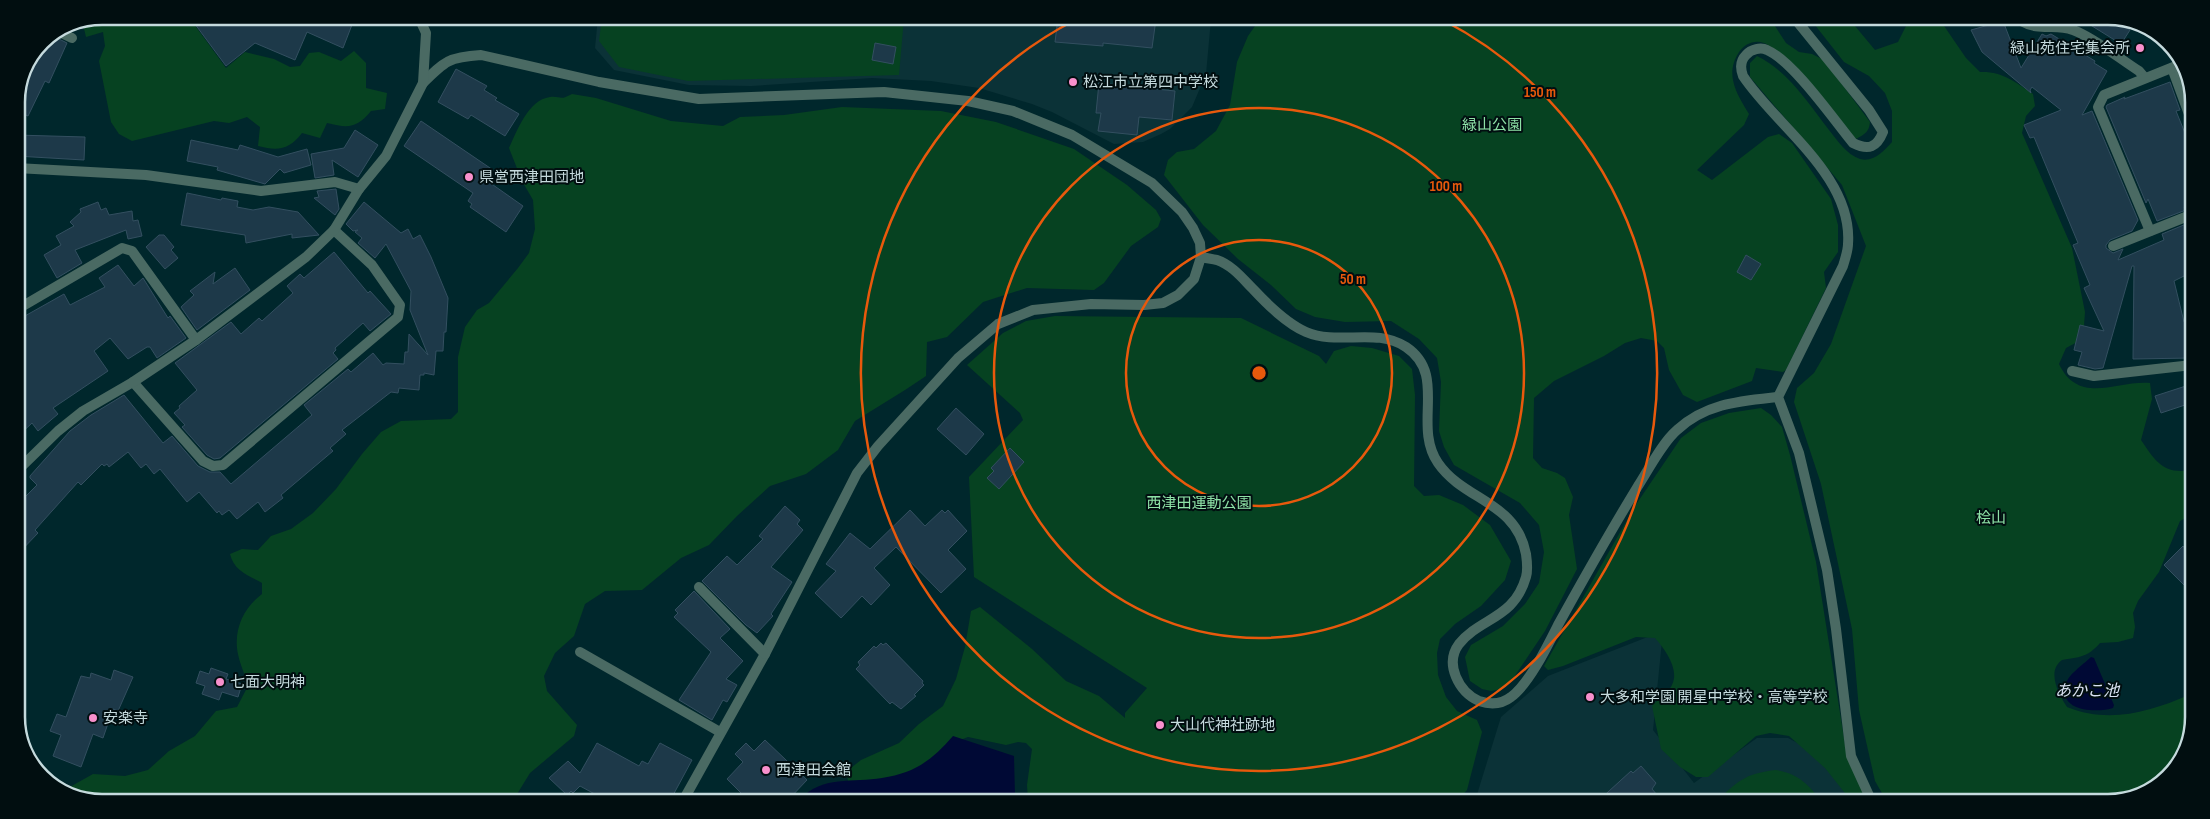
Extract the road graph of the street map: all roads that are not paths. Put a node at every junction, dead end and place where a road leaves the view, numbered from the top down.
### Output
1 (423, 25) edge
2 (1800, 25) edge
3 (2030, 25) edge
4 (65, 35) edge
5 (72, 38) dead end
6 (2177, 66) edge
7 (2178, 70) edge
8 (2146, 78) junction
9 (423, 83) junction
10 (2184, 91) edge
11 (25, 169) edge
12 (359, 189) junction
13 (2185, 217) edge
14 (334, 230) junction
15 (2150, 231) junction
16 (2113, 246) dead end
17 (1200, 257) junction
18 (25, 305) edge
19 (196, 340) junction
20 (2185, 367) edge
21 (2072, 371) dead end
22 (133, 382) junction
23 (1778, 397) junction
24 (25, 463) edge
25 (699, 587) dead end
26 (580, 652) dead end
27 (765, 654) junction
28 (720, 732) junction
29 (687, 794) edge
30 (1868, 794) edge

1 - 9 street
2 - 23 street
3 - 8 street
4 - 5 street
6 - 8 street
7 - 10 street
8 - 15 street
9 - 12 street
9 - 17 street
11 - 12 street
12 - 14 street
13 - 15 street
14 - 19 street
14 - 22 street
15 - 16 street
17 - 23 street
17 - 27 street
18 - 19 street
19 - 22 street
20 - 21 street
22 - 24 street
23 - 30 street
25 - 27 street
26 - 28 street
27 - 28 street
28 - 29 street

